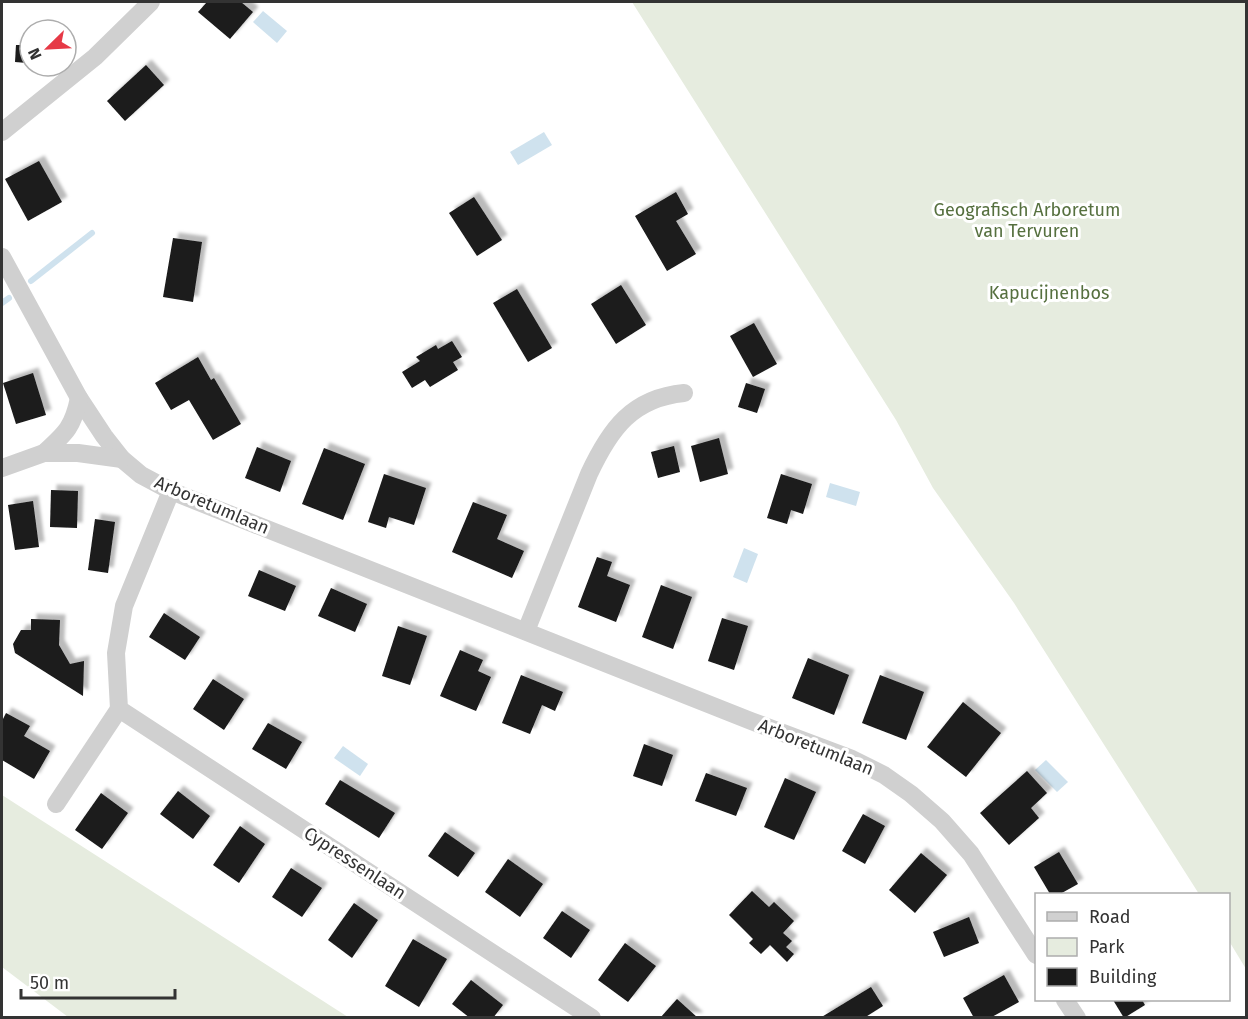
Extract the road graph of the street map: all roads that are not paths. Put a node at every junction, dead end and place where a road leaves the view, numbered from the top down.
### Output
1 (151, 2) edge
2 (2, 132) edge
3 (2, 257) edge
4 (684, 393) dead end
5 (79, 398) junction
6 (44, 453) junction
7 (122, 459) junction
8 (2, 468) edge
9 (171, 490) junction
10 (526, 631) junction
11 (119, 709) junction
12 (56, 804) dead end
13 (1035, 953) edge
14 (1066, 1001) edge
15 (592, 1017) edge
16 (1077, 1017) edge

1 - 2 street
3 - 5 street, Arboretumlaan
4 - 10 street
5 - 6 street
5 - 7 street, Arboretumlaan
6 - 7 street
6 - 8 street
7 - 9 street, Arboretumlaan
9 - 10 street, Arboretumlaan
9 - 11 street
10 - 13 street, Arboretumlaan
11 - 12 street
11 - 15 street, Cypressenlaan
14 - 16 street

